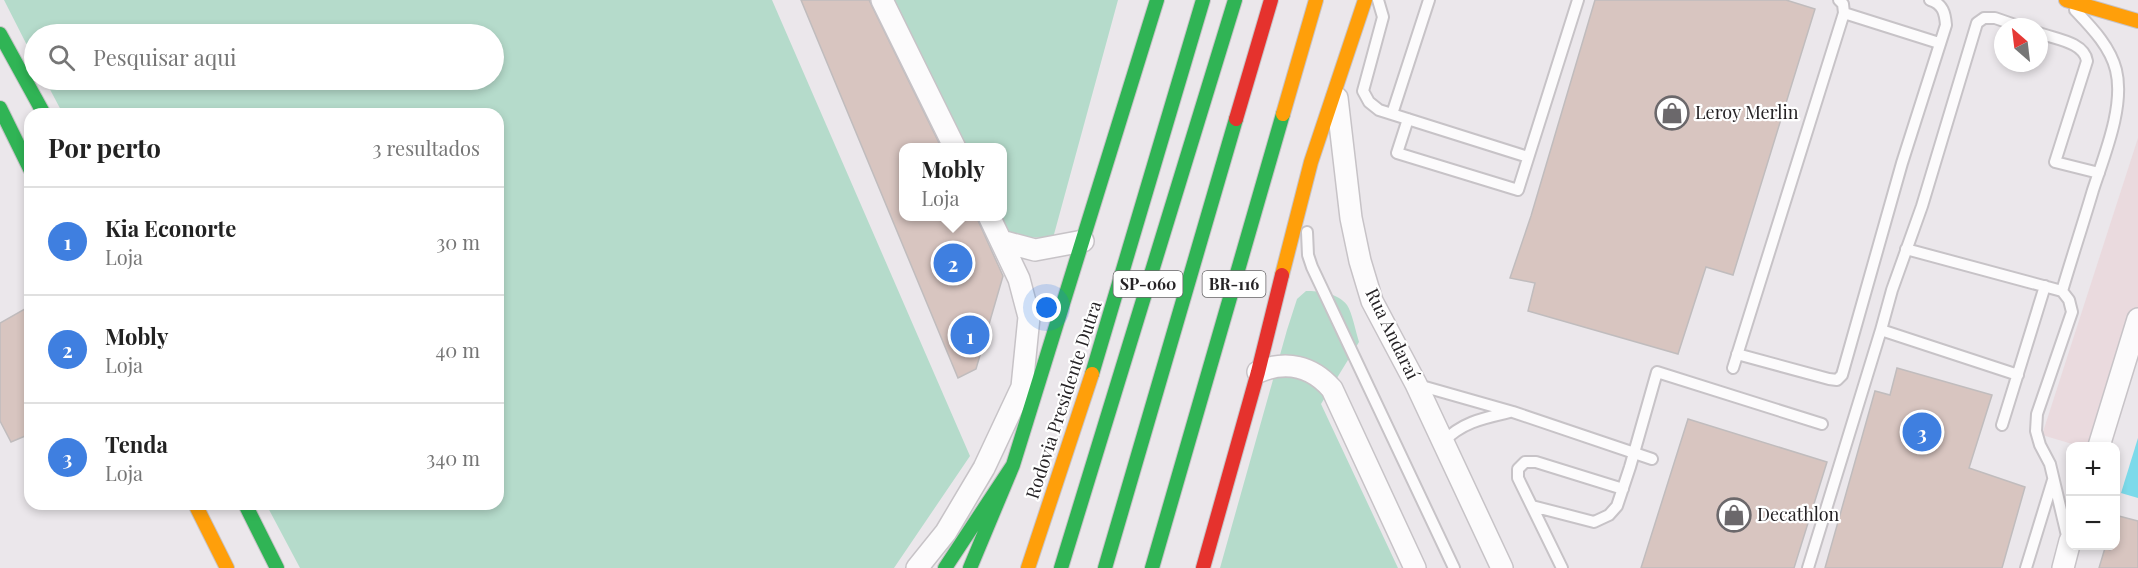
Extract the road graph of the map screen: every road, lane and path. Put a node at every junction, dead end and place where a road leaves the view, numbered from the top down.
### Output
1 (882, 0) edge
2 (1157, 0) edge
3 (1203, 0) edge
4 (1235, 0) edge
5 (1271, 0) edge
6 (1316, 0) edge
7 (1365, 0) edge
8 (1378, 0) edge
9 (1429, 0) edge
10 (1578, 0) edge
11 (1839, 0) edge
12 (1930, 0) edge
13 (2064, 0) edge
14 (1844, 13) junction
15 (1994, 18) edge
16 (2138, 21) edge
17 (0, 34) edge
18 (2048, 36) edge
19 (1939, 43) junction
20 (24, 78) edge
21 (1335, 84) junction
22 (31, 90) edge
23 (0, 108) edge
24 (41, 108) edge
25 (1392, 114) junction
26 (1408, 119) junction
27 (13, 135) junction
28 (0, 142) edge
29 (953, 143) edge
30 (24, 157) edge
31 (1528, 157) junction
32 (2098, 173) junction
33 (1296, 219) junction
34 (991, 221) edge
35 (1001, 241) junction
36 (1083, 241) junction
37 (1906, 249) junction
38 (2045, 286) junction
39 (2062, 291) junction
40 (2138, 319) edge
41 (1881, 330) junction
42 (1737, 354) junction
43 (1733, 368) dead end
44 (1258, 372) junction
45 (2018, 375) junction
46 (1416, 384) junction
47 (1513, 412) junction
48 (1822, 424) dead end
49 (2002, 425) dead end
50 (1443, 442) junction
51 (2101, 442) edge
52 (1635, 454) junction
53 (1652, 459) dead end
54 (1013, 465) junction
55 (2054, 479) junction
56 (1623, 489) junction
57 (1532, 506) junction
58 (198, 510) edge
59 (248, 510) edge
60 (2066, 527) edge
61 (2068, 550) edge
62 (227, 568) edge
63 (277, 568) edge
64 (917, 568) edge
65 (945, 568) edge
66 (970, 568) edge
67 (1028, 568) edge
68 (1061, 568) edge
69 (1104, 568) edge
70 (1152, 568) edge
71 (1203, 568) edge
72 (1415, 568) edge
73 (1454, 568) edge
74 (1502, 568) edge
75 (1562, 568) edge
76 (1808, 568) edge
77 (2026, 568) edge
78 (2063, 568) edge

1 - 29 street
2 - 36 main road
3 - 67 main road, Rodovia Presidente Dutra
4 - 68 main road, SP-060
5 - 69 main road, SP-060
6 - 70 main road, BR-116
7 - 21 main road
8 - 25 lane
9 - 25 lane
10 - 31 lane
11 - 14 lane
12 - 19 lane
13 - 16 main road
13 - 32 lane
14 - 19 lane
14 - 42 lane
15 - 37 lane
17 - 20 main road
18 - 32 lane
19 - 42 lane
21 - 33 main road
21 - 46 street, Rua Andaraí
22 - 24 main road
23 - 27 main road
25 - 26 lane
26 - 31 lane
26 - 31 lane
27 - 28 lane
27 - 30 main road
32 - 39 lane
33 - 44 main road
33 - 73 lane
34 - 35 street
35 - 36 street
35 - 64 street
36 - 54 main road
37 - 38 lane
37 - 41 lane
38 - 39 lane
38 - 45 lane
39 - 55 lane
40 - 51 street
41 - 45 lane
41 - 76 lane
42 - 43 lane
44 - 71 main road
44 - 72 street
45 - 49 lane
46 - 47 lane
46 - 50 street, Rua Andaraí
47 - 50 lane
47 - 52 lane
48 - 52 lane
50 - 74 street, Rua Andaraí
52 - 53 lane
52 - 56 lane
54 - 65 main road
54 - 66 main road
55 - 60 lane
55 - 77 lane
56 - 57 lane
56 - 57 lane
57 - 75 lane
58 - 62 main road
59 - 63 main road
61 - 78 street

